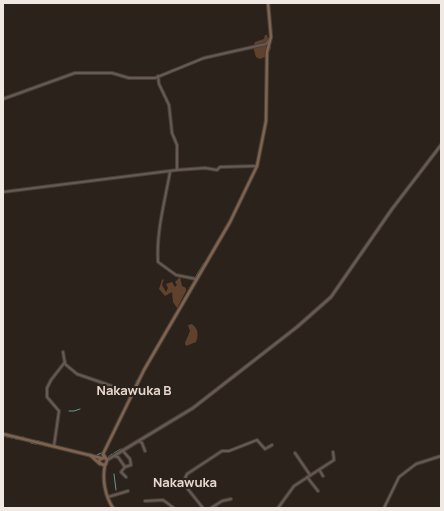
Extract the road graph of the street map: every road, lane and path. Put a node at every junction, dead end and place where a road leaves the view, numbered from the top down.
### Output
1 (268, 3) edge
2 (271, 37) junction
3 (158, 76) junction
4 (3, 99) edge
5 (441, 145) edge
6 (257, 166) junction
7 (177, 170) junction
8 (170, 172) junction
9 (3, 192) edge
10 (196, 279) junction
11 (62, 352) dead end
12 (65, 362) junction
13 (132, 393) junction
14 (3, 434) edge
15 (139, 441) junction
16 (272, 445) dead end
17 (54, 446) junction
18 (123, 451) junction
19 (145, 451) dead end
20 (333, 452) dead end
21 (295, 453) dead end
22 (103, 454) junction
23 (90, 455) junction
24 (114, 456) junction
25 (441, 456) edge
26 (102, 458) junction
27 (107, 460) junction
28 (102, 464) junction
29 (125, 467) junction
30 (320, 471) junction
31 (308, 476) junction
32 (323, 476) dead end
33 (126, 477) dead end
34 (128, 491) dead end
35 (318, 491) dead end
36 (108, 497) junction
37 (231, 499) dead end
38 (146, 501) dead end
39 (113, 508) edge
40 (174, 508) edge
41 (203, 508) edge
42 (211, 508) edge
43 (278, 508) edge
44 (384, 508) edge

1 - 2 main road
2 - 3 street
2 - 6 main road
3 - 4 street
3 - 7 street
5 - 15 street
6 - 7 street
6 - 10 main road
7 - 8 street
8 - 9 street
8 - 10 street
10 - 13 main road
11 - 12 street
12 - 13 street
12 - 17 street
13 - 22 main road
14 - 17 main road
15 - 18 street
15 - 19 street
16 - 41 street
17 - 23 main road
18 - 24 street
18 - 29 street
20 - 30 street
21 - 31 street
22 - 26 main road
22 - 27 main road
23 - 26 main road
23 - 28 main road
24 - 27 street
24 - 29 street
25 - 44 street
26 - 28 main road
27 - 28 main road
28 - 36 main road
29 - 33 street
30 - 31 street
30 - 32 street
31 - 35 street
31 - 43 street
34 - 36 street
36 - 39 main road
37 - 42 street
38 - 40 street

